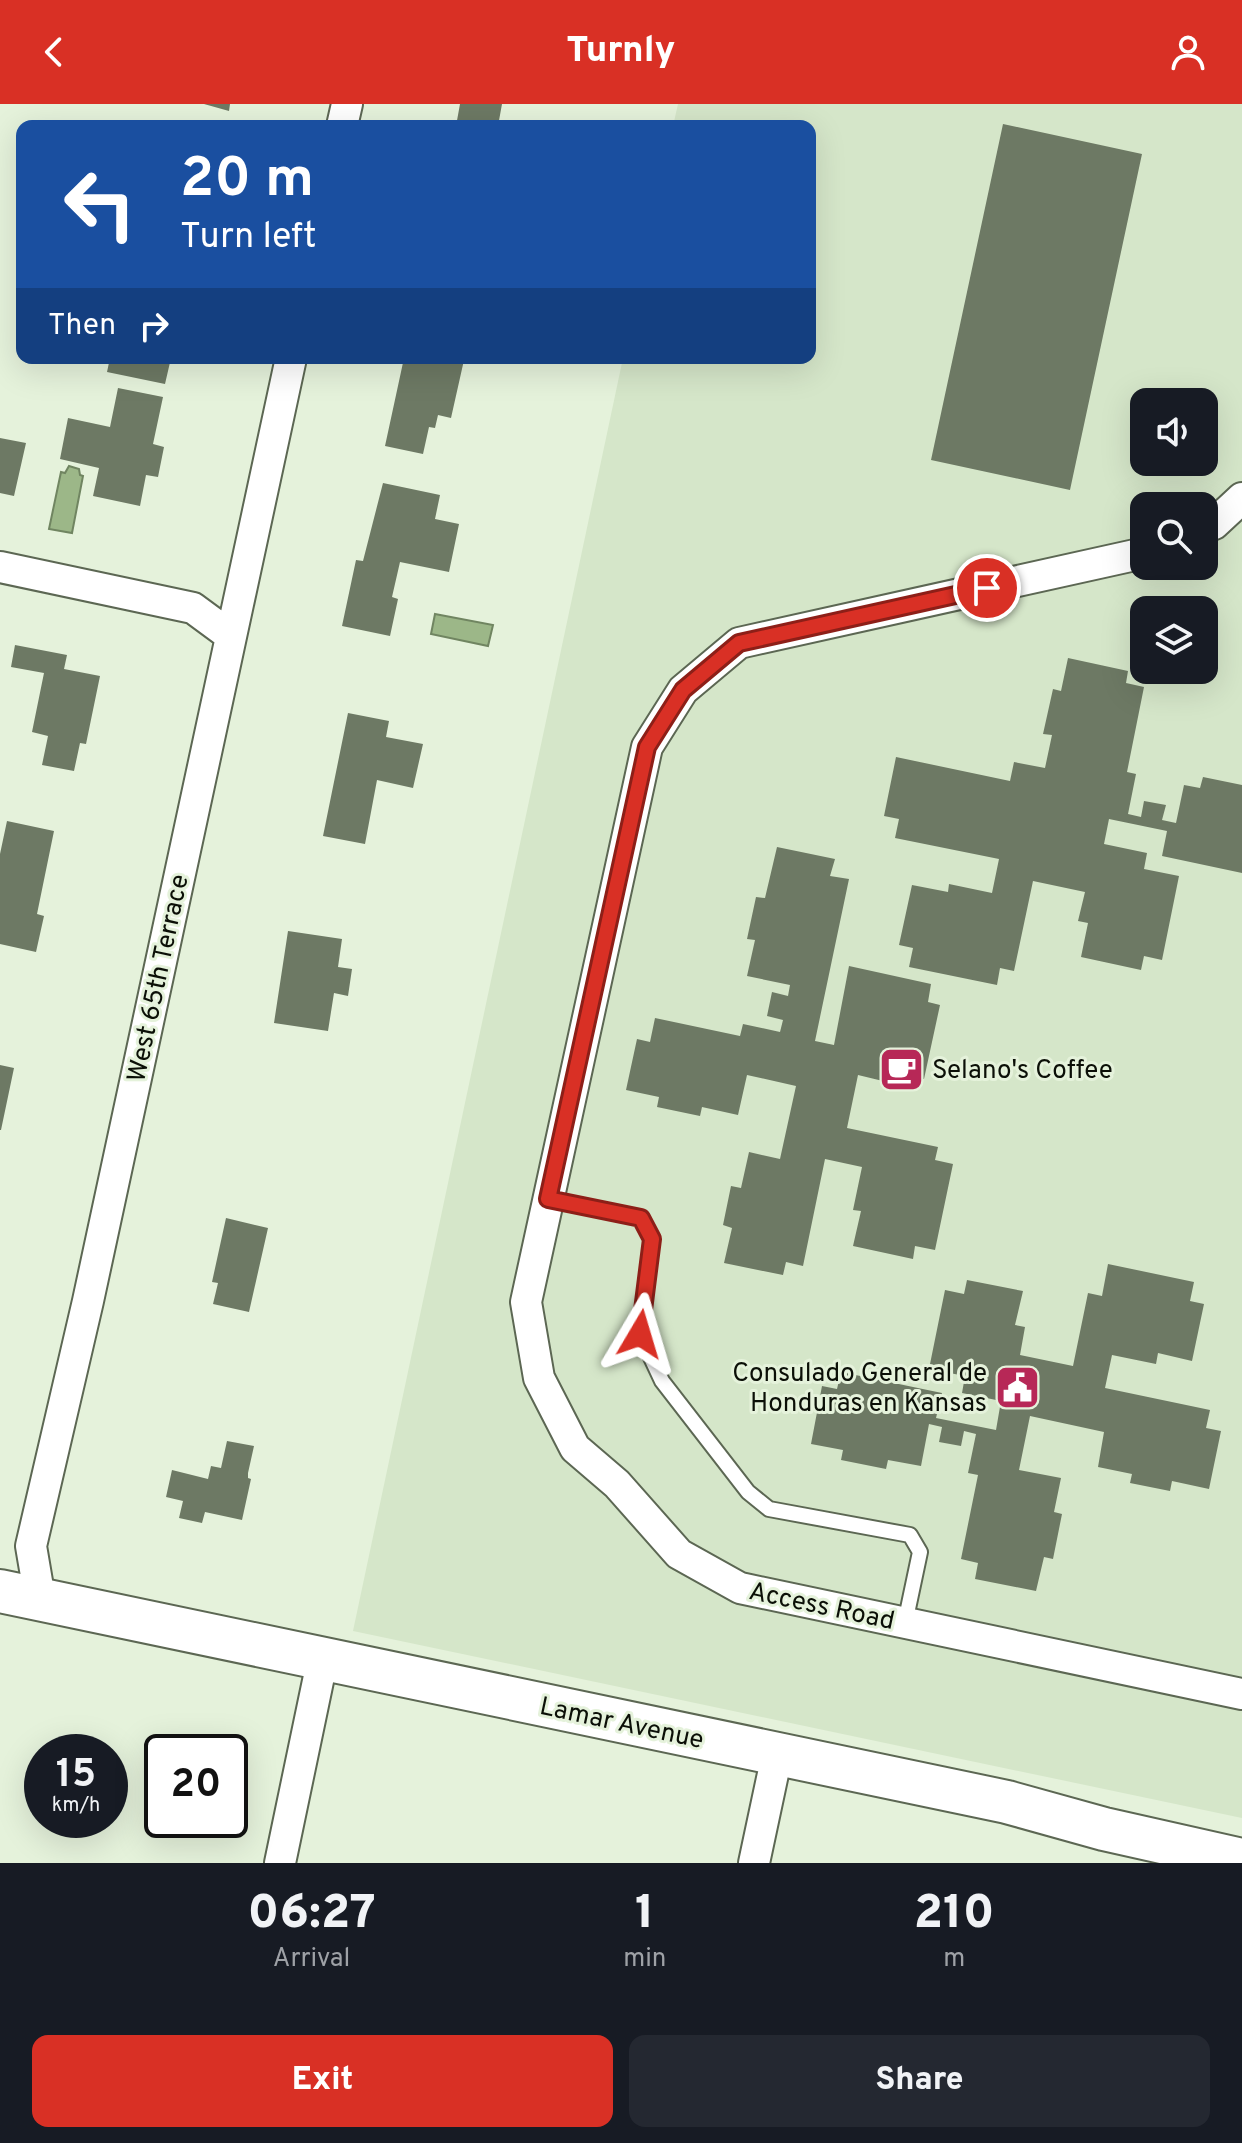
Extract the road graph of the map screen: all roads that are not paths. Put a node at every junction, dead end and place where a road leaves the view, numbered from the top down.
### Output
1 (290, 364) edge
2 (1242, 498) edge
3 (1218, 520) edge
4 (1130, 556) edge
5 (0, 567) edge
6 (231, 636) junction
7 (548, 1199) junction
8 (20, 1595) edge
9 (905, 1623) junction
10 (323, 1657) junction
11 (1242, 1694) edge
12 (777, 1755) junction
13 (1242, 1860) edge
14 (280, 1863) edge
15 (754, 1863) edge

1 - 6 street, West 65th Terrace
2 - 3 street
4 - 7 street, Access Road
5 - 6 street
6 - 8 street, West 65th Terrace
7 - 9 street, Access Road
7 - 9 lane
8 - 10 street, Lamar Avenue
9 - 11 street, Access Road
10 - 12 street, Lamar Avenue
10 - 14 street
12 - 13 street, Lamar Avenue
12 - 15 street

